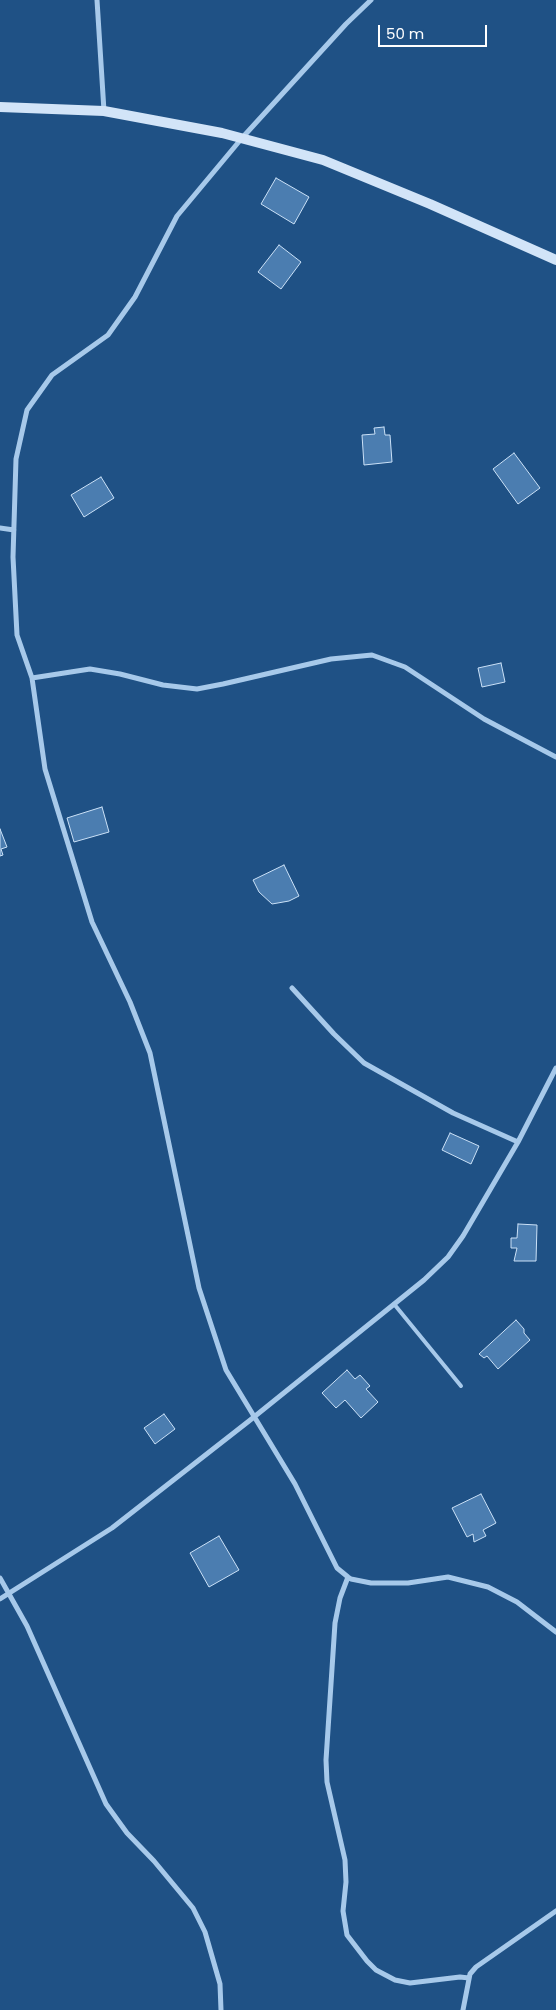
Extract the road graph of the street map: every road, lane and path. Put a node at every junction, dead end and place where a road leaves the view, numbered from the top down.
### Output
1 (97, 0) edge
2 (371, 0) edge
3 (0, 107) edge
4 (104, 111) junction
5 (242, 138) junction
6 (556, 260) edge
7 (0, 528) edge
8 (14, 530) junction
9 (32, 678) junction
10 (556, 757) edge
11 (292, 988) dead end
12 (556, 1068) edge
13 (518, 1142) junction
14 (394, 1304) junction
15 (460, 1386) dead end
16 (254, 1417) junction
17 (348, 1577) junction
18 (0, 1578) edge
19 (8, 1594) junction
20 (0, 1599) edge
21 (556, 1632) edge
22 (556, 1911) edge
23 (469, 1978) junction
24 (221, 2010) edge
25 (463, 2010) edge

1 - 4 street
2 - 5 street
3 - 4 main road
4 - 5 main road
5 - 6 main road
5 - 8 street
7 - 8 street
8 - 9 street
9 - 10 street
9 - 16 street
11 - 13 street
12 - 13 street
13 - 14 street
14 - 15 lane
14 - 16 street
16 - 17 street
16 - 19 street
17 - 21 street
17 - 23 street
18 - 19 street
19 - 20 street
19 - 24 street
22 - 23 street
23 - 25 street

